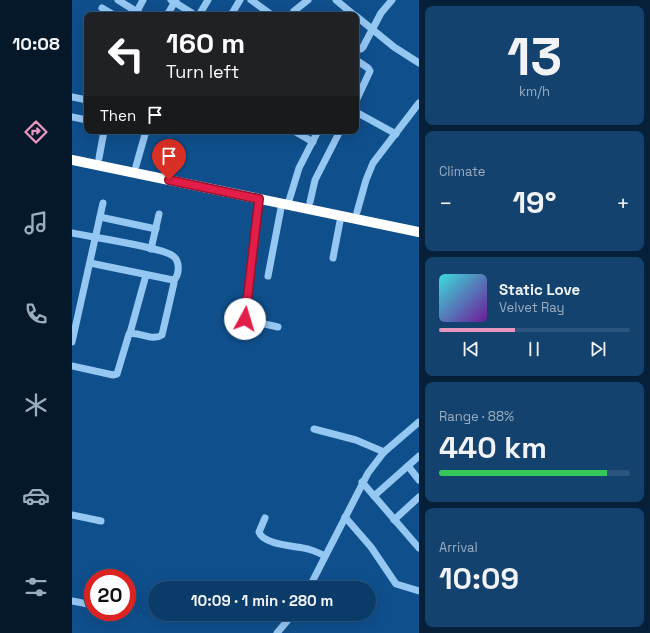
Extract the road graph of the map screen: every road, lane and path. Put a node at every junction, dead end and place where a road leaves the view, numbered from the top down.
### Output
1 (118, 0) edge
2 (143, 0) edge
3 (208, 0) edge
4 (240, 0) edge
5 (251, 0) edge
6 (293, 0) edge
7 (308, 0) edge
8 (336, 0) edge
9 (381, 0) edge
10 (174, 1) edge
11 (390, 2) edge
12 (102, 8) dead end
13 (109, 12) edge
14 (135, 12) edge
15 (139, 12) edge
16 (168, 12) edge
17 (190, 12) edge
18 (201, 12) edge
19 (233, 12) edge
20 (268, 12) edge
21 (295, 12) edge
22 (350, 12) edge
23 (359, 19) edge
24 (372, 28) junction
25 (359, 48) edge
26 (359, 62) edge
27 (419, 63) edge
28 (359, 95) edge
29 (72, 97) edge
30 (84, 99) edge
31 (419, 103) edge
32 (359, 114) edge
33 (72, 117) edge
34 (84, 119) edge
35 (103, 134) edge
36 (144, 134) edge
37 (299, 134) edge
38 (317, 134) edge
39 (338, 134) edge
40 (396, 134) junction
41 (313, 142) junction
42 (72, 153) edge
43 (99, 158) junction
44 (72, 160) edge
45 (136, 166) junction
46 (259, 199) junction
47 (286, 202) junction
48 (310, 202) junction
49 (103, 203) dead end
50 (358, 212) junction
51 (159, 214) dead end
52 (341, 216) junction
53 (100, 217) junction
54 (419, 225) edge
55 (156, 229) junction
56 (419, 232) edge
57 (72, 233) edge
58 (95, 238) junction
59 (151, 249) junction
60 (333, 258) dead end
61 (90, 263) junction
62 (146, 276) junction
63 (268, 276) dead end
64 (173, 281) junction
65 (278, 327) dead end
66 (130, 334) junction
67 (72, 342) edge
68 (72, 366) edge
69 (419, 422) edge
70 (314, 429) dead end
71 (384, 452) junction
72 (419, 456) edge
73 (408, 466) junction
74 (419, 480) edge
75 (362, 482) junction
76 (374, 496) junction
77 (419, 497) edge
78 (72, 515) edge
79 (345, 517) junction
80 (265, 518) dead end
81 (394, 520) junction
82 (101, 521) dead end
83 (419, 548) edge
84 (325, 556) junction
85 (312, 581) edge
86 (419, 591) edge
87 (72, 601) edge
88 (84, 603) edge
89 (287, 621) edge
90 (277, 633) edge

1 - 14 street
2 - 15 street
3 - 18 street
4 - 19 street
5 - 20 street
6 - 21 street
7 - 21 street
8 - 22 street
9 - 11 street
10 - 16 street
10 - 17 street
11 - 24 street
12 - 13 street
23 - 24 street
24 - 25 street
24 - 27 street
26 - 28 street
29 - 30 street
31 - 40 street
32 - 40 street
33 - 34 street
35 - 43 street
36 - 45 street
37 - 41 street
38 - 41 street
39 - 48 street
40 - 50 street
41 - 47 street
42 - 43 highway
43 - 45 highway
44 - 46 highway
45 - 47 highway
46 - 47 highway
46 - 65 street
47 - 48 highway
47 - 52 highway
47 - 63 street
48 - 50 highway
49 - 53 street
50 - 54 highway
51 - 55 street
52 - 56 highway
52 - 60 street
53 - 55 street
53 - 58 street
55 - 59 street
57 - 58 street
58 - 59 street
58 - 61 street
59 - 64 street
61 - 62 street
61 - 67 street
62 - 64 street
62 - 66 street
64 - 66 street
66 - 68 street
69 - 71 street
70 - 71 street
71 - 75 street
72 - 73 street
73 - 74 street
73 - 76 street
75 - 76 street
75 - 79 street
76 - 81 street
77 - 81 street
78 - 82 street
79 - 84 street
79 - 86 street
80 - 84 street
81 - 83 street
84 - 85 street
87 - 88 street
89 - 90 street

